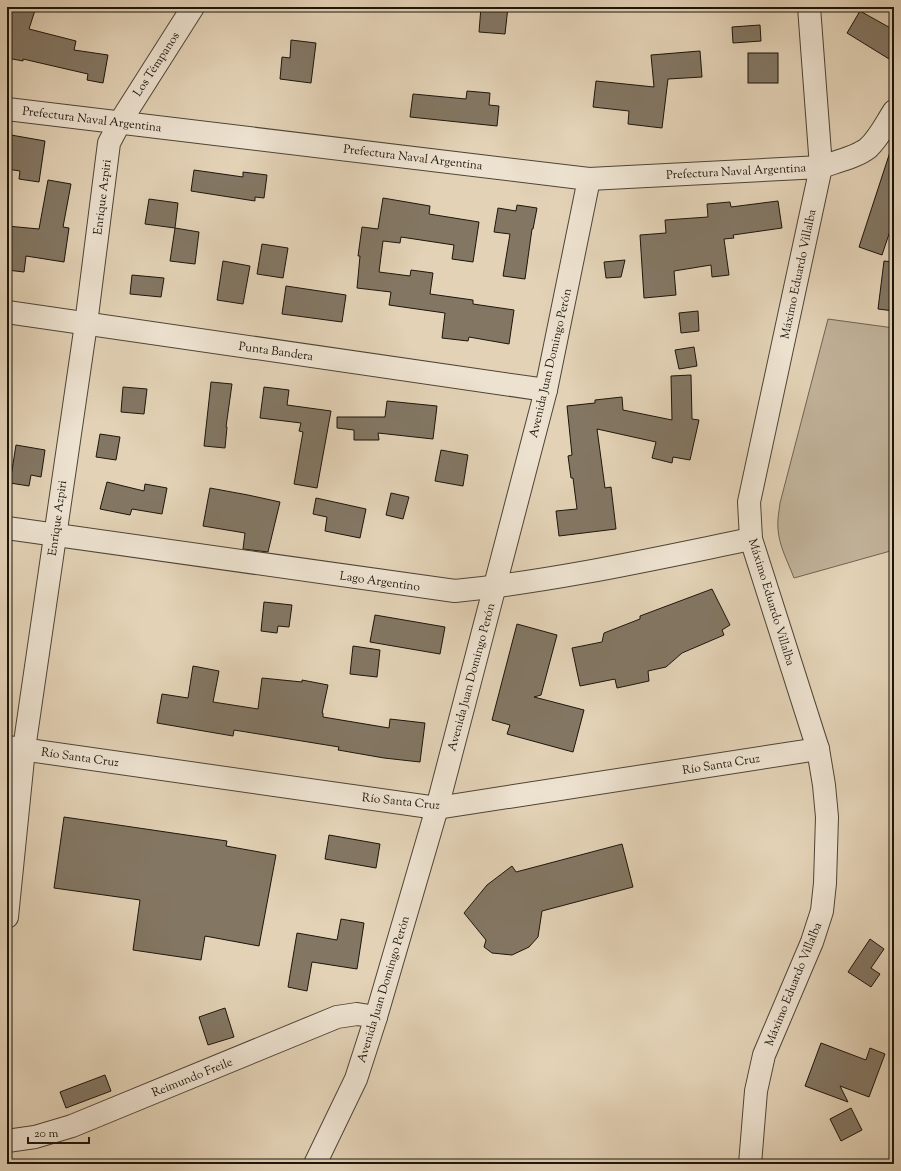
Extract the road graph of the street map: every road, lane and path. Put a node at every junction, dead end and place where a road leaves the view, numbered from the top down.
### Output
1 (193, 7) edge
2 (809, 7) edge
3 (7, 109) edge
4 (894, 111) edge
5 (120, 122) junction
6 (821, 167) junction
7 (589, 179) junction
8 (7, 312) edge
9 (86, 324) junction
10 (546, 390) junction
11 (7, 528) edge
12 (54, 535) junction
13 (751, 538) junction
14 (495, 587) junction
15 (15, 748) edge
16 (818, 749) junction
17 (437, 808) junction
18 (7, 917) edge
19 (376, 1017) junction
20 (7, 1141) edge
21 (315, 1164) edge
22 (750, 1164) edge

1 - 5 street, Los Témpanos
2 - 6 street, Máximo Eduardo Villalba
3 - 5 street, Prefectura Naval Argentina
4 - 6 street, Prefectura Naval Argentina
5 - 7 street, Prefectura Naval Argentina
5 - 9 street, Enrique Azpiri
6 - 7 street, Prefectura Naval Argentina
6 - 13 street, Máximo Eduardo Villalba
7 - 10 street, Avenida Juan Domingo Perón
8 - 9 street, Punta Bandera
9 - 10 street, Punta Bandera
9 - 12 street, Enrique Azpiri
10 - 14 street, Avenida Juan Domingo Perón
11 - 12 street, Lago Argentino
12 - 14 street, Lago Argentino
12 - 15 street, Enrique Azpiri
13 - 14 street, Lago Argentino
13 - 16 street, Máximo Eduardo Villalba
14 - 17 street, Avenida Juan Domingo Perón
15 - 17 street, Río Santa Cruz
15 - 18 street, Enrique Azpiri
16 - 17 street, Río Santa Cruz
16 - 22 street, Máximo Eduardo Villalba
17 - 19 street, Avenida Juan Domingo Perón
19 - 20 street, Reimundo Freile
19 - 21 street, Avenida Juan Domingo Perón

